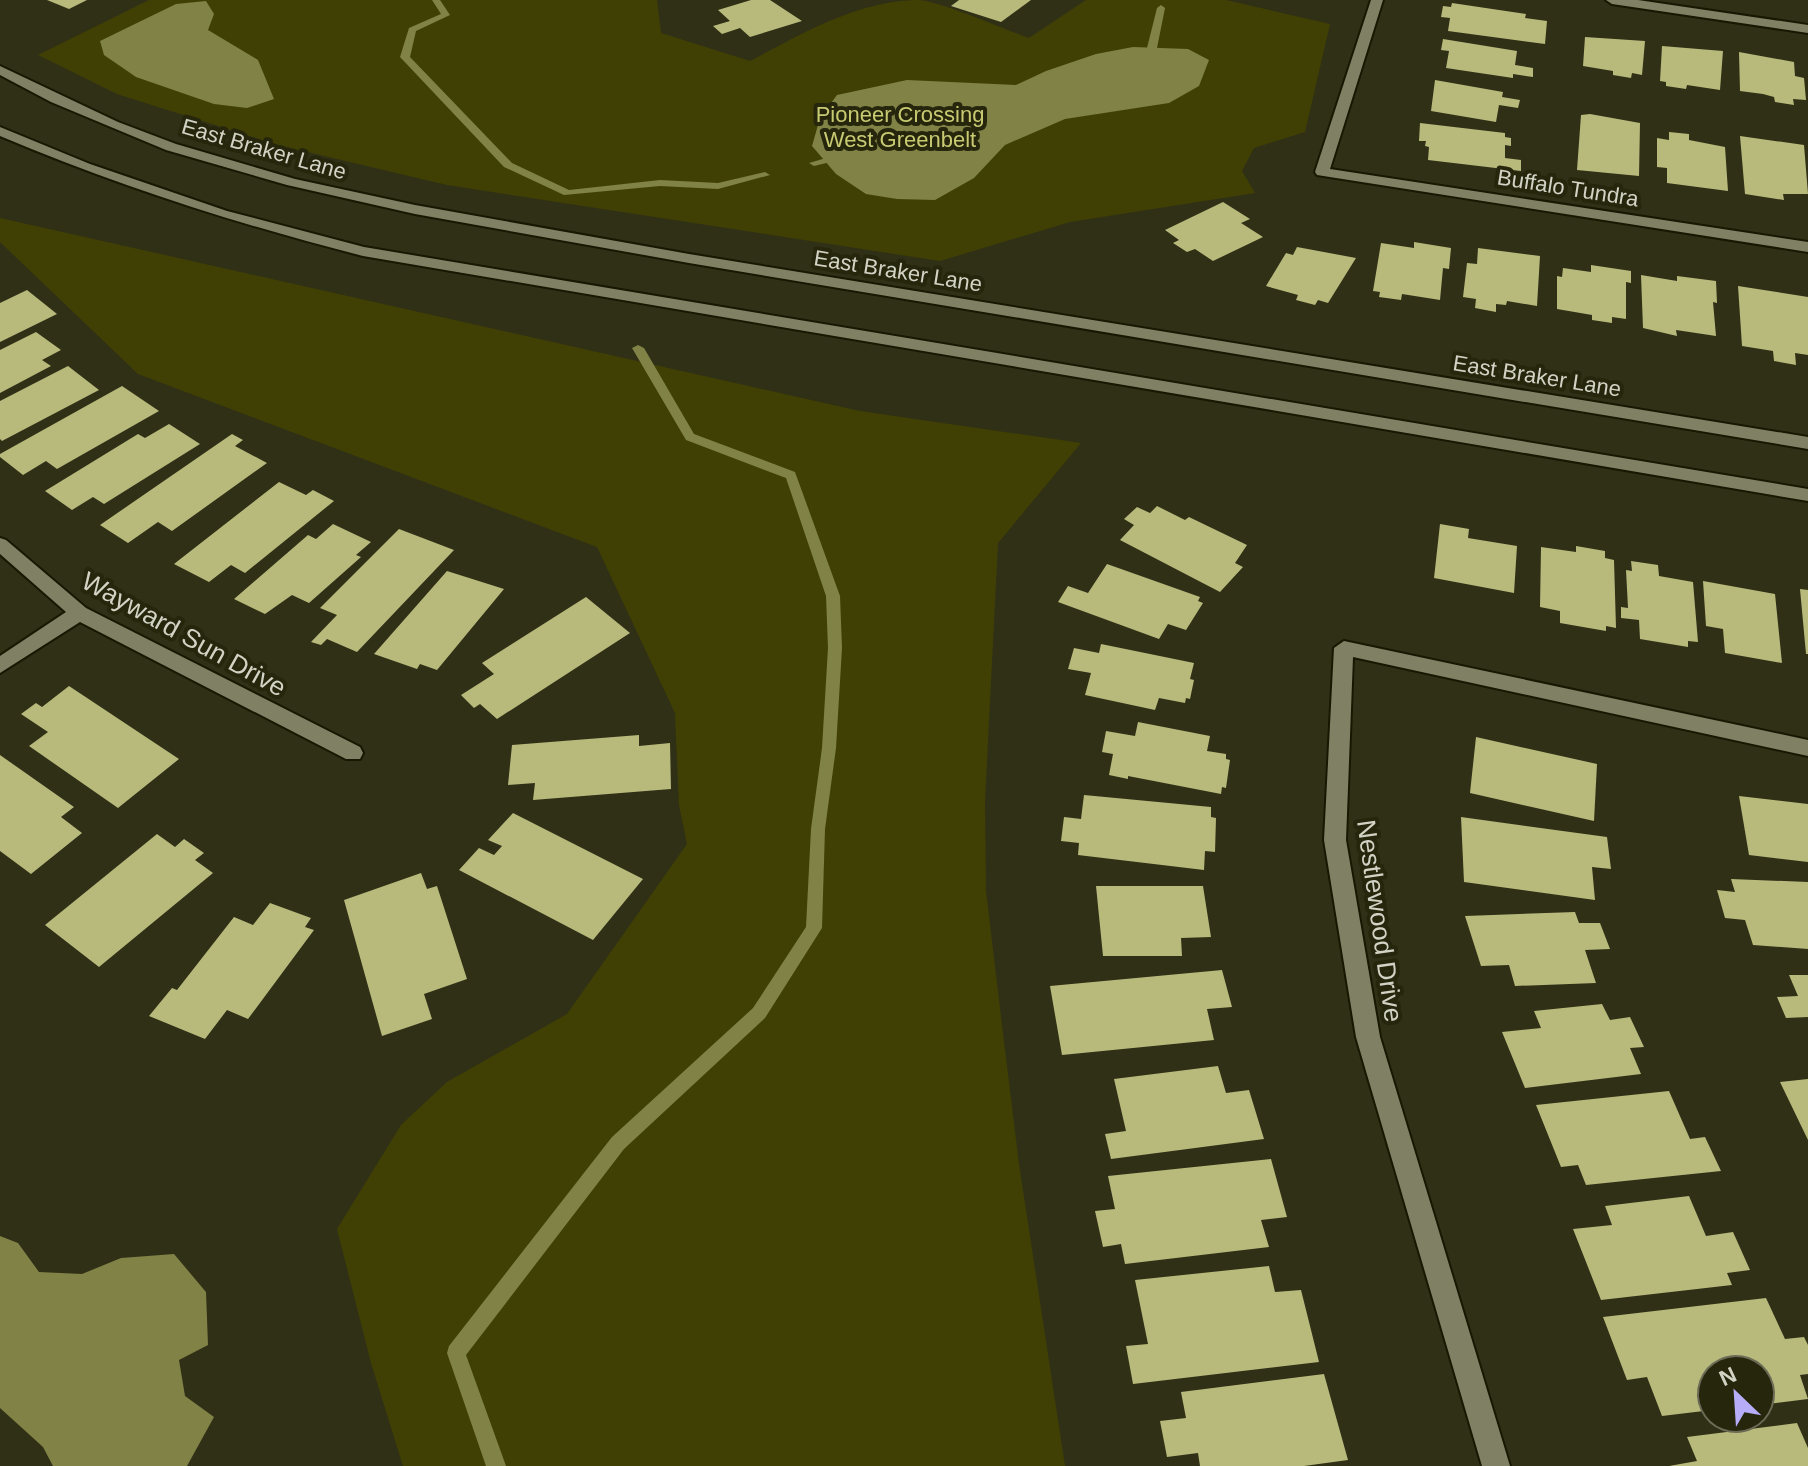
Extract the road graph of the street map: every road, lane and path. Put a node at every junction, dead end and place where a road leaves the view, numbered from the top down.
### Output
1 (1377, 0) edge
2 (1612, 0) edge
3 (1808, 29) edge
4 (0, 70) edge
5 (0, 131) edge
6 (1808, 247) edge
7 (1808, 443) edge
8 (1808, 495) edge
9 (0, 544) edge
10 (79, 613) junction
11 (0, 666) edge
12 (1808, 748) edge
13 (353, 753) dead end
14 (1496, 1466) edge

1 - 6 street, Buffalo Tundra
2 - 3 street
4 - 7 street, East Braker Lane
5 - 8 street
9 - 10 street, Wayward Sun Drive
10 - 11 street
10 - 13 street, Wayward Sun Drive
12 - 14 street, Nestlewood Drive

